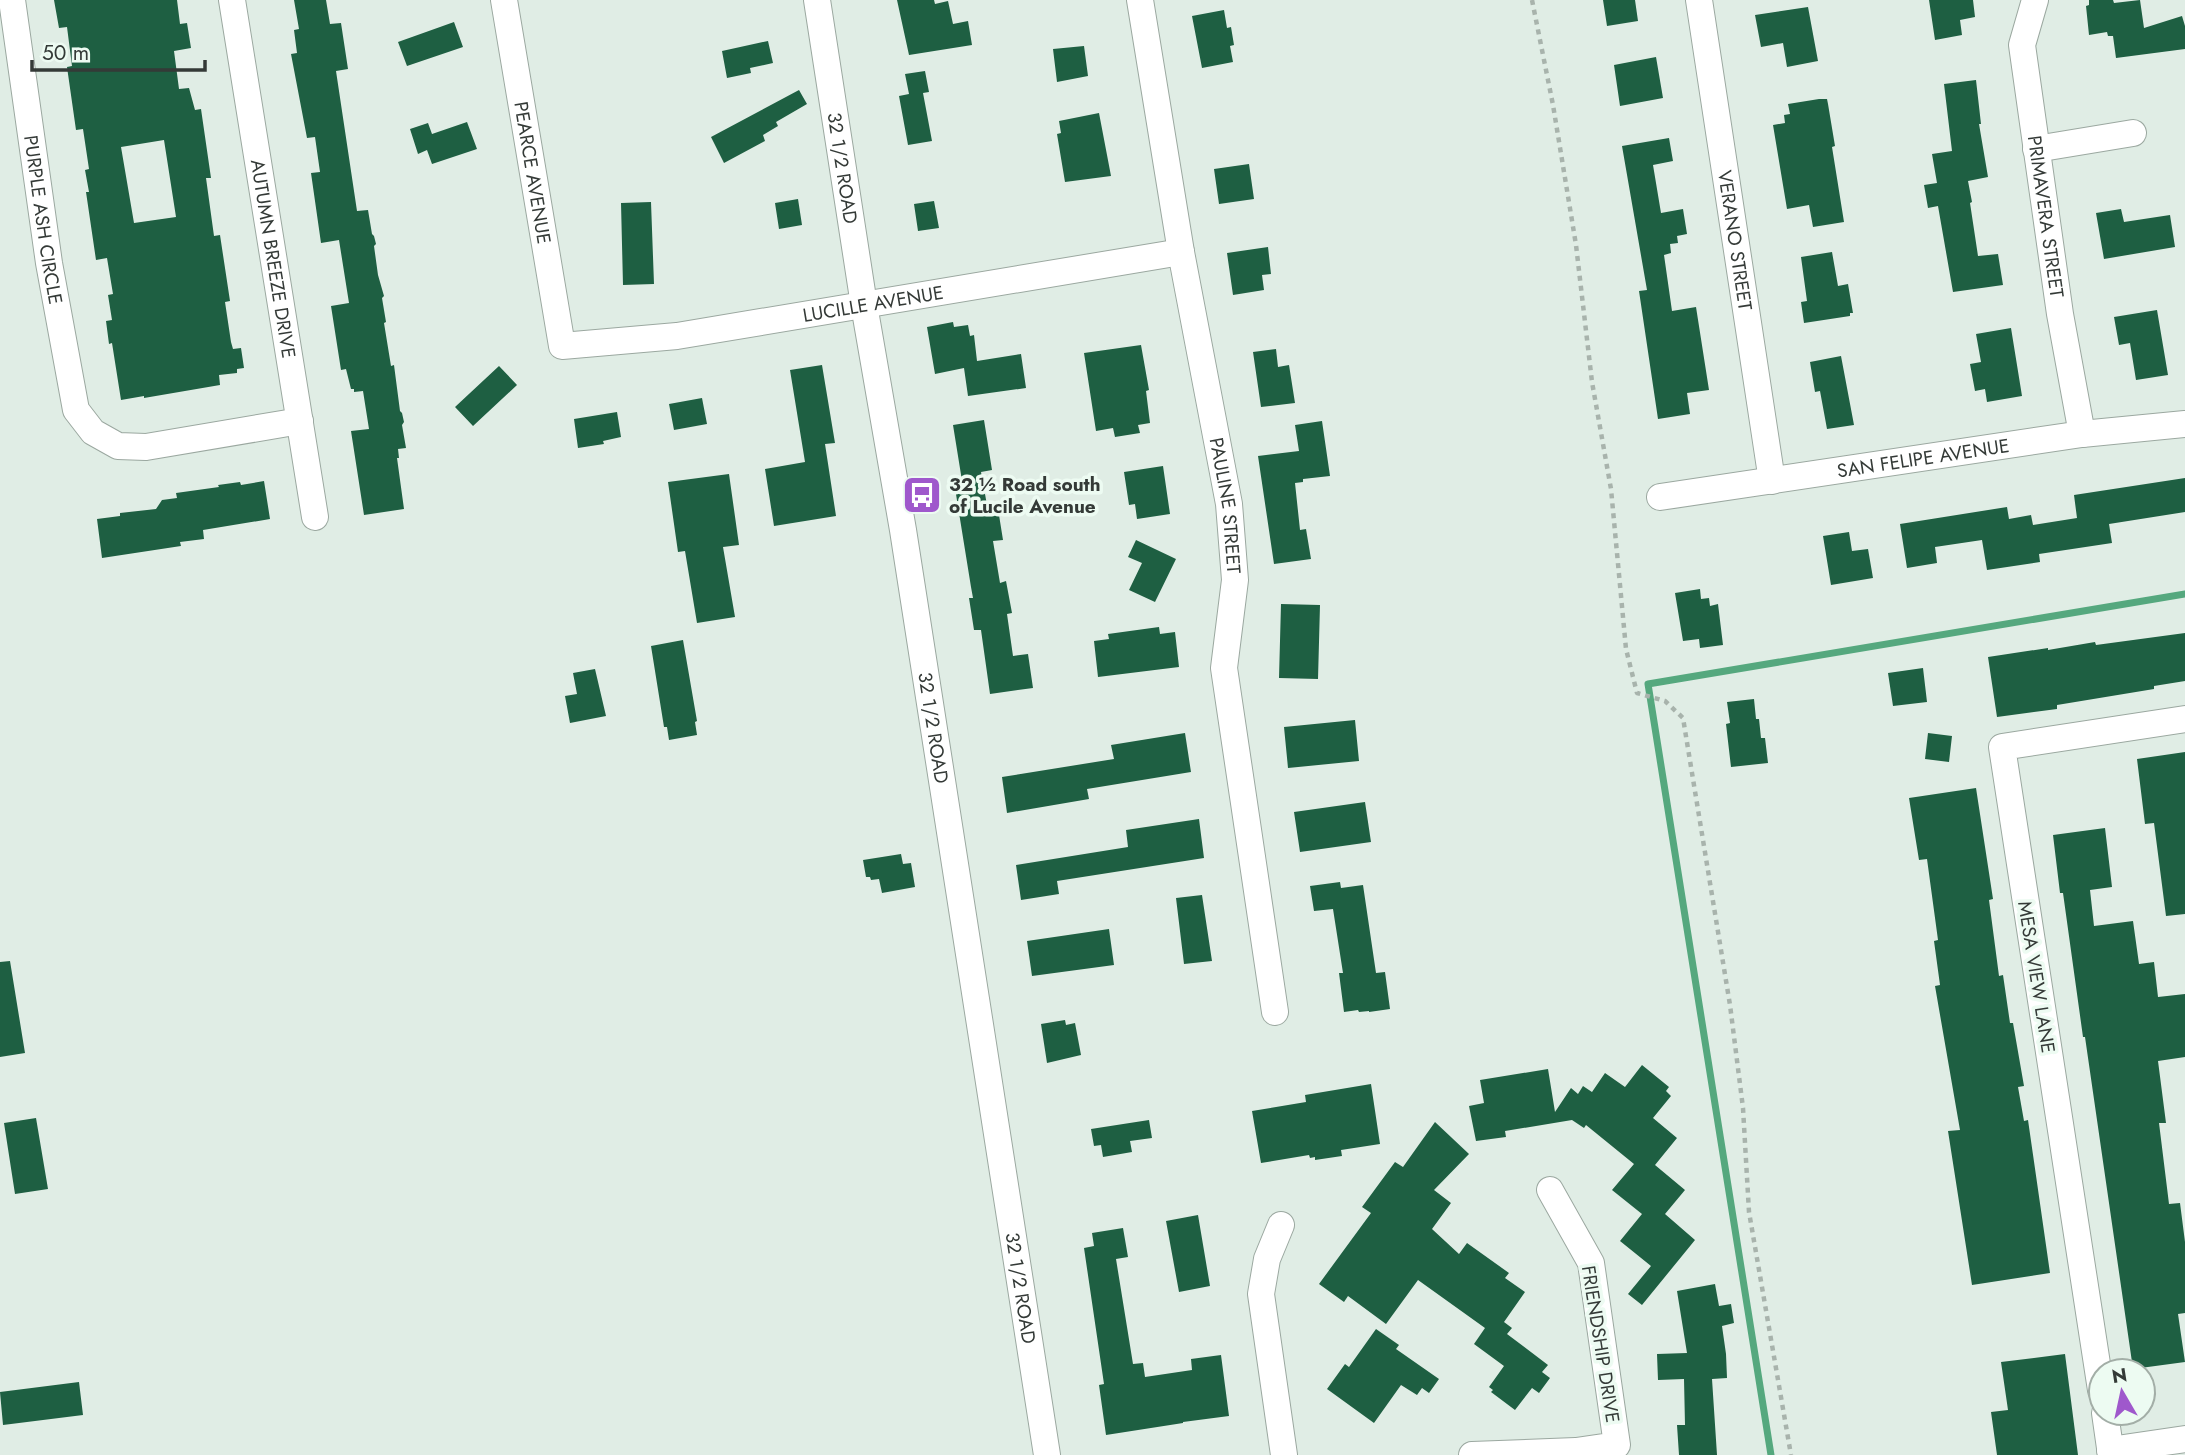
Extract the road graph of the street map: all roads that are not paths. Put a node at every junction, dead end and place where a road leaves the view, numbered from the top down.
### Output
1 (12, 0) edge
2 (232, 0) edge
3 (505, 0) edge
4 (817, 0) edge
5 (1140, 0) edge
6 (1699, 0) edge
7 (2035, 0) edge
8 (2133, 133) dead end
9 (2036, 149) junction
10 (1181, 252) junction
11 (864, 305) junction
12 (562, 346) joint
13 (300, 421) junction
14 (2185, 424) edge
15 (2082, 435) junction
16 (1772, 481) junction
17 (1661, 497) dead end
18 (315, 517) dead end
19 (2185, 719) edge
20 (1275, 1013) dead end
21 (1550, 1190) dead end
22 (1281, 1225) dead end
23 (2096, 1357) edge
24 (2107, 1427) edge
25 (2185, 1439) edge
26 (2111, 1452) edge
27 (1047, 1455) edge
28 (1284, 1455) edge
29 (1472, 1455) edge

1 - 13 street, PURPLE ASH CIRCLE
2 - 13 street, AUTUMN BREEZE DRIVE
3 - 12 street, PEARCE AVENUE
4 - 11 street, 32 1/2 ROAD
5 - 10 street, PAULINE STREET
6 - 16 street, VERANO STREET
7 - 9 street, PRIMAVERA STREET
8 - 9 street
9 - 15 street, PRIMAVERA STREET
10 - 11 street, LUCILLE AVENUE
10 - 20 street, PAULINE STREET
11 - 12 street, LUCILLE AVENUE
11 - 27 street, 32 1/2 ROAD
13 - 18 street, AUTUMN BREEZE DRIVE
14 - 15 street, SAN FELIPE AVENUE
15 - 16 street, SAN FELIPE AVENUE
16 - 17 street, SAN FELIPE AVENUE
19 - 23 street, MESA VIEW LANE
21 - 29 street, FRIENDSHIP DRIVE
22 - 28 street
24 - 26 street
25 - 26 street

